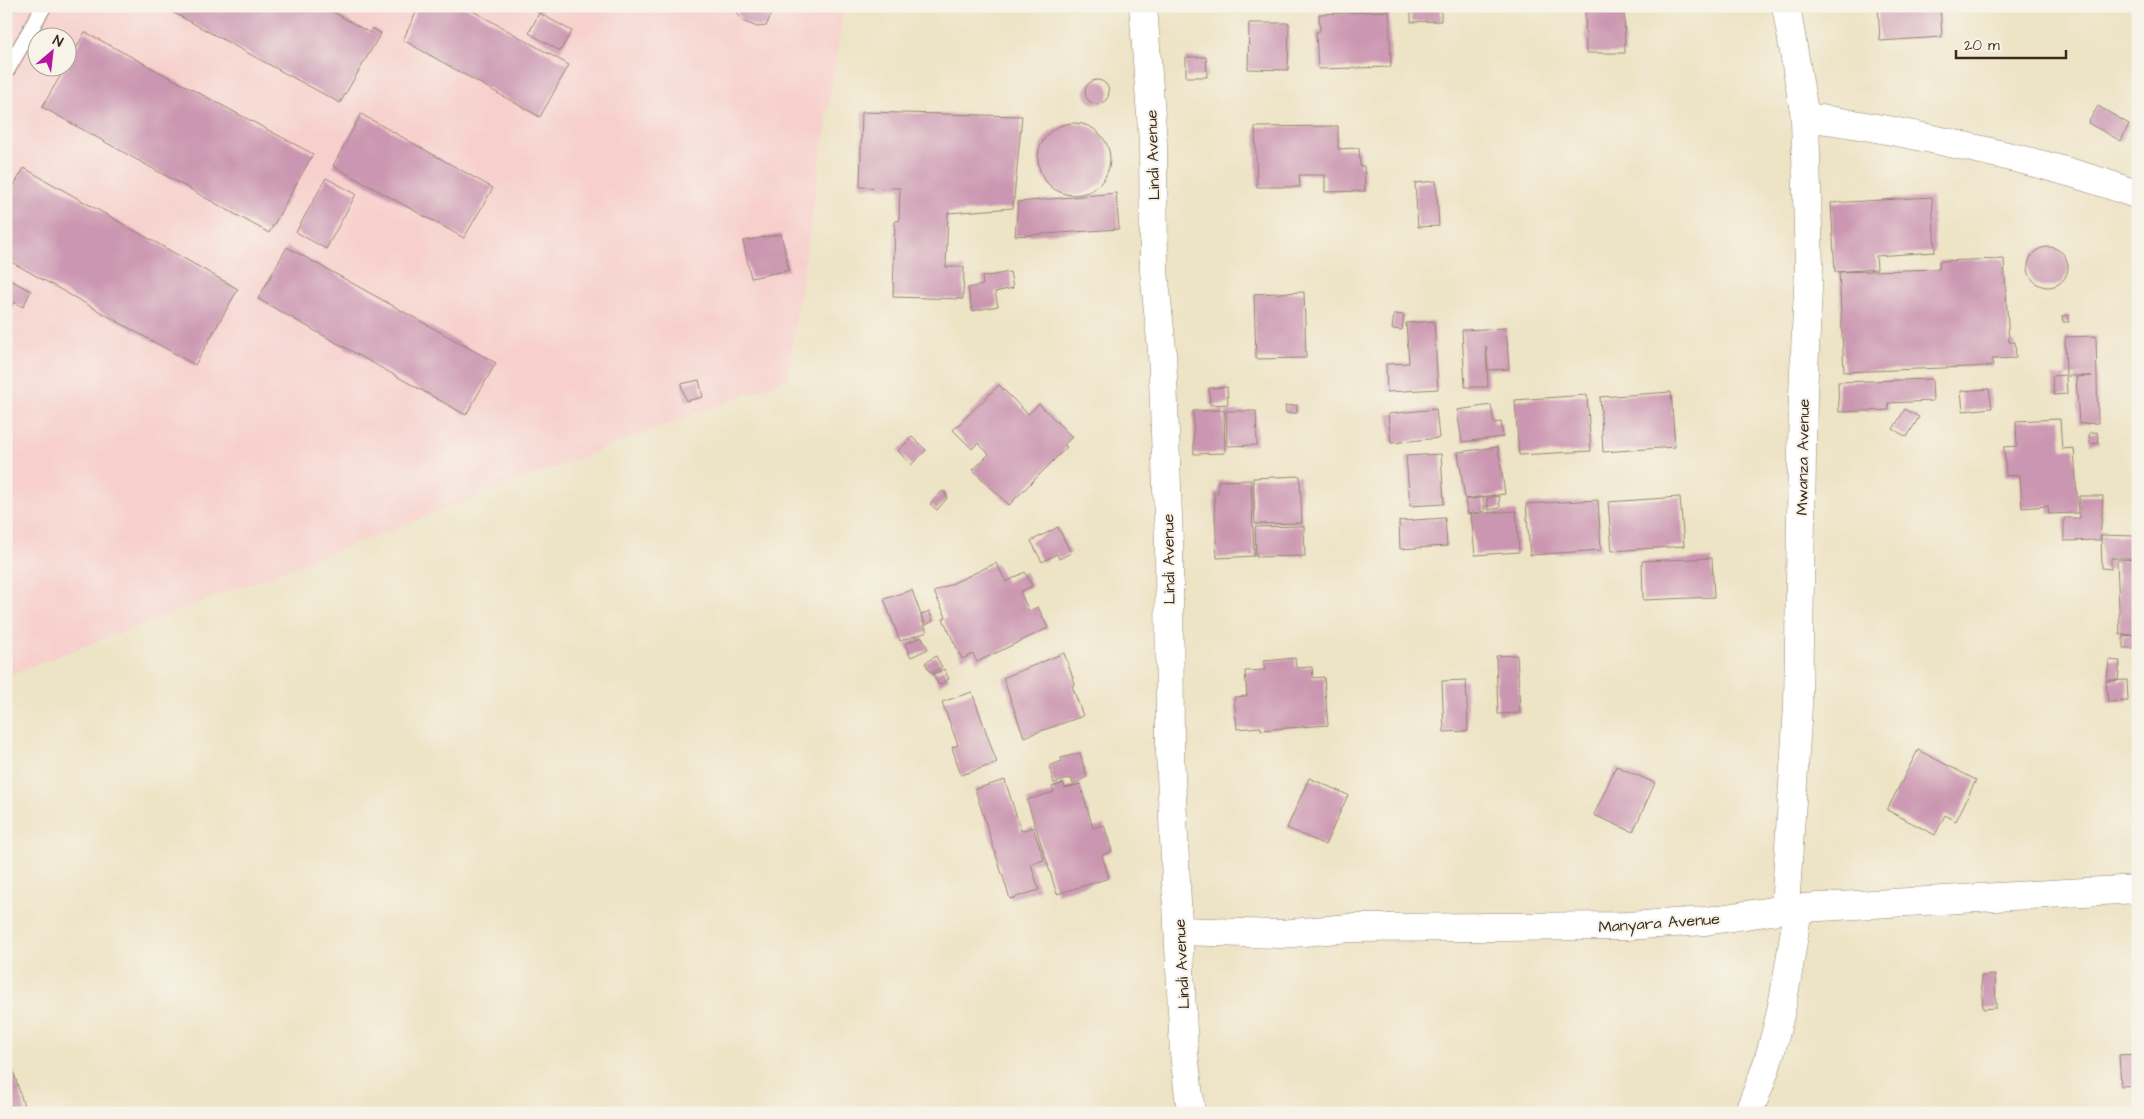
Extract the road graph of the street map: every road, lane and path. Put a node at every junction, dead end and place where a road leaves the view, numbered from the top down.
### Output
1 (44, 6) edge
2 (1144, 6) edge
3 (1786, 6) edge
4 (6, 72) edge
5 (1805, 117) junction
6 (2138, 195) edge
7 (2138, 889) edge
8 (1791, 909) junction
9 (1179, 931) junction
10 (1191, 1113) edge
11 (1748, 1113) edge

1 - 4 lane
2 - 9 street, Lindi Avenue
3 - 5 street, Mwanza Avenue
5 - 6 street
5 - 8 street, Mwanza Avenue
7 - 8 street, Manyara Avenue
8 - 9 street, Manyara Avenue
8 - 11 street, Mwanza Avenue
9 - 10 street, Lindi Avenue

